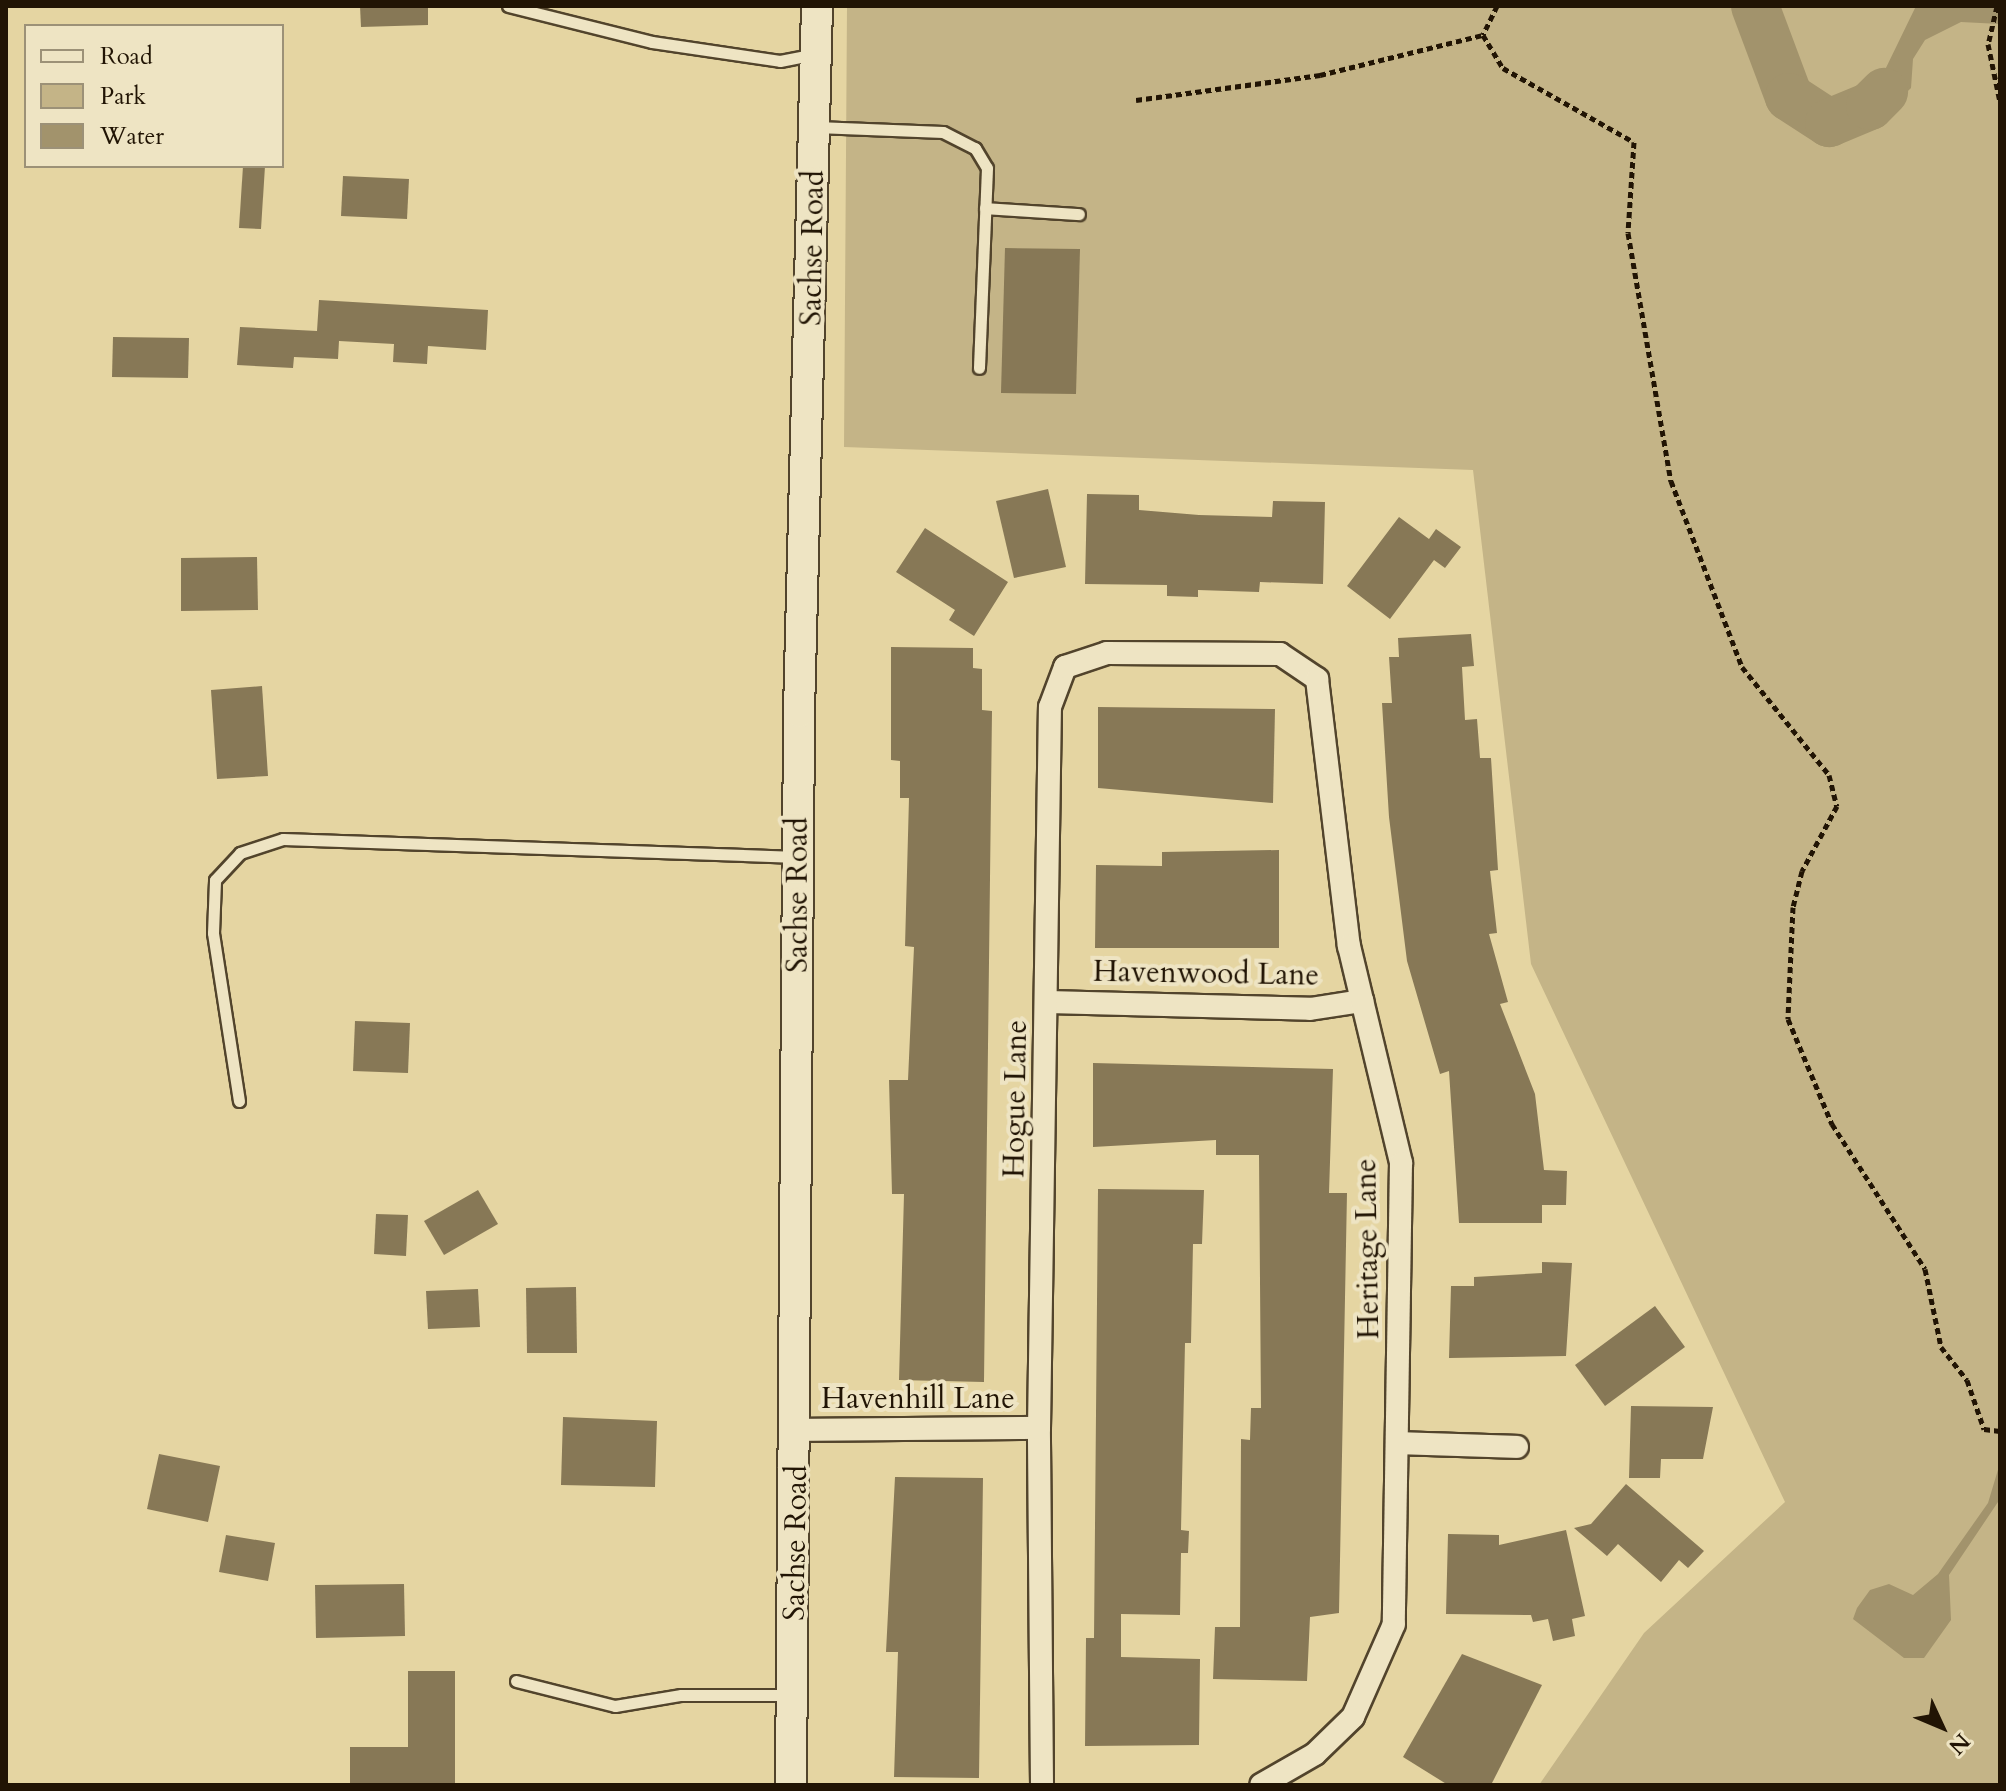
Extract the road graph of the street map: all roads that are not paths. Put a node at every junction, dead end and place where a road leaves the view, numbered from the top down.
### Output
1 (508, 6) edge
2 (817, 6) edge
3 (817, 53) junction
4 (815, 127) junction
5 (985, 208) junction
6 (1079, 214) dead end
7 (979, 368) dead end
8 (1307, 667) joint
9 (799, 857) junction
10 (1362, 1001) junction
11 (1048, 1002) junction
12 (239, 1101) dead end
13 (1039, 1428) junction
14 (798, 1430) junction
15 (1399, 1443) junction
16 (1517, 1447) dead end
17 (516, 1681) dead end
18 (793, 1695) junction
19 (791, 1785) edge
20 (1042, 1785) edge
21 (1261, 1785) edge

1 - 3 lane
2 - 3 main road, Sachse Road
3 - 4 main road, Sachse Road
4 - 5 lane
4 - 9 main road, Sachse Road
5 - 6 lane
5 - 7 lane
8 - 10 street, Heritage Lane
8 - 11 street, Hogue Lane
9 - 12 lane
9 - 14 main road, Sachse Road
10 - 11 street, Havenwood Lane
10 - 15 street, Heritage Lane
11 - 13 street, Hogue Lane
13 - 14 street, Havenhill Lane
13 - 20 street, Hogue Lane
14 - 18 main road, Sachse Road
15 - 16 street
15 - 21 street, Heritage Lane
17 - 18 lane
18 - 19 main road, Sachse Road

